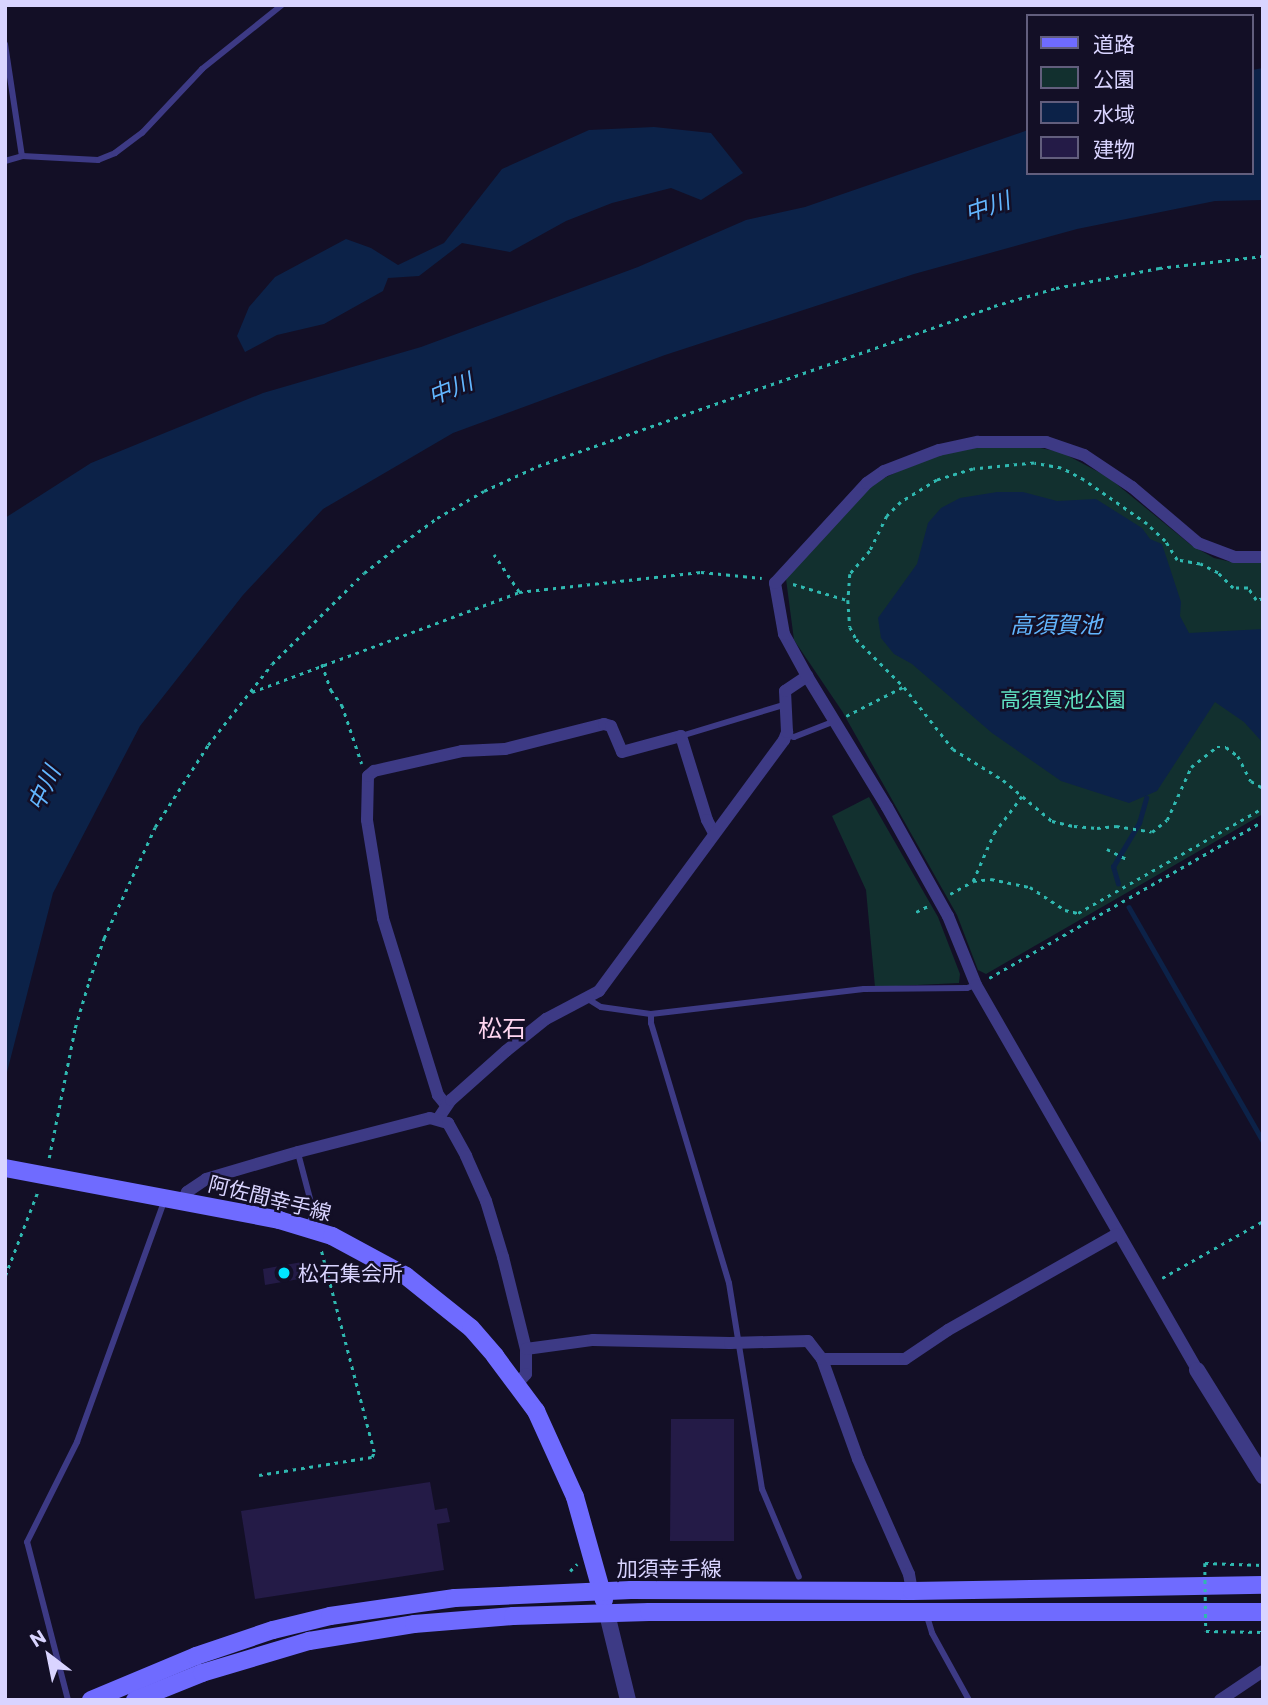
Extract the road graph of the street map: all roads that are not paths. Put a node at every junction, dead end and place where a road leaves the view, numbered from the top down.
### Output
1 (282, 5) edge
2 (5, 44) edge
3 (22, 156) junction
4 (5, 161) edge
5 (1263, 557) edge
6 (807, 676) junction
7 (786, 704) junction
8 (837, 720) junction
9 (786, 735) junction
10 (681, 736) junction
11 (714, 833) junction
12 (975, 985) junction
13 (588, 999) junction
14 (651, 1014) junction
15 (446, 1105) junction
16 (438, 1119) junction
17 (298, 1152) junction
18 (5, 1168) edge
19 (175, 1198) junction
20 (315, 1231) junction
21 (1117, 1234) junction
22 (737, 1341) junction
23 (526, 1349) junction
24 (822, 1359) junction
25 (1197, 1370) joint
26 (517, 1384) junction
27 (1263, 1476) edge
28 (799, 1577) dead end
29 (1263, 1584) edge
30 (601, 1591) junction
31 (912, 1591) junction
32 (926, 1611) junction
33 (1263, 1612) edge
34 (607, 1614) junction
35 (1263, 1671) edge
36 (68, 1700) edge
37 (91, 1700) edge
38 (135, 1700) edge
39 (628, 1700) edge
40 (969, 1700) edge
41 (1220, 1700) edge

1 - 3 lane
2 - 3 lane
3 - 4 lane
5 - 6 street
6 - 7 street
6 - 8 street
7 - 9 street
7 - 10 lane
8 - 9 lane
8 - 12 street
9 - 11 street
10 - 11 street
10 - 15 street
11 - 13 street
12 - 14 lane
12 - 21 street
13 - 14 lane
13 - 15 street
14 - 22 lane
15 - 16 street
16 - 17 street
16 - 23 street
17 - 19 street
17 - 20 lane
18 - 19 main road, 阿佐間幸手線
19 - 20 main road, 阿佐間幸手線
19 - 36 lane
20 - 26 main road, 阿佐間幸手線
21 - 24 street
21 - 25 street
22 - 23 street
22 - 24 street
22 - 28 lane
23 - 26 street
24 - 31 street
25 - 27 street
26 - 30 main road, 阿佐間幸手線
29 - 31 main road, 加須幸手線
30 - 31 main road, 加須幸手線
30 - 34 main road, 阿佐間幸手線
30 - 37 main road, 加須幸手線
32 - 33 main road, 加須幸手線
32 - 34 main road, 加須幸手線
32 - 40 lane
34 - 38 main road, 加須幸手線
34 - 39 street
35 - 41 street

